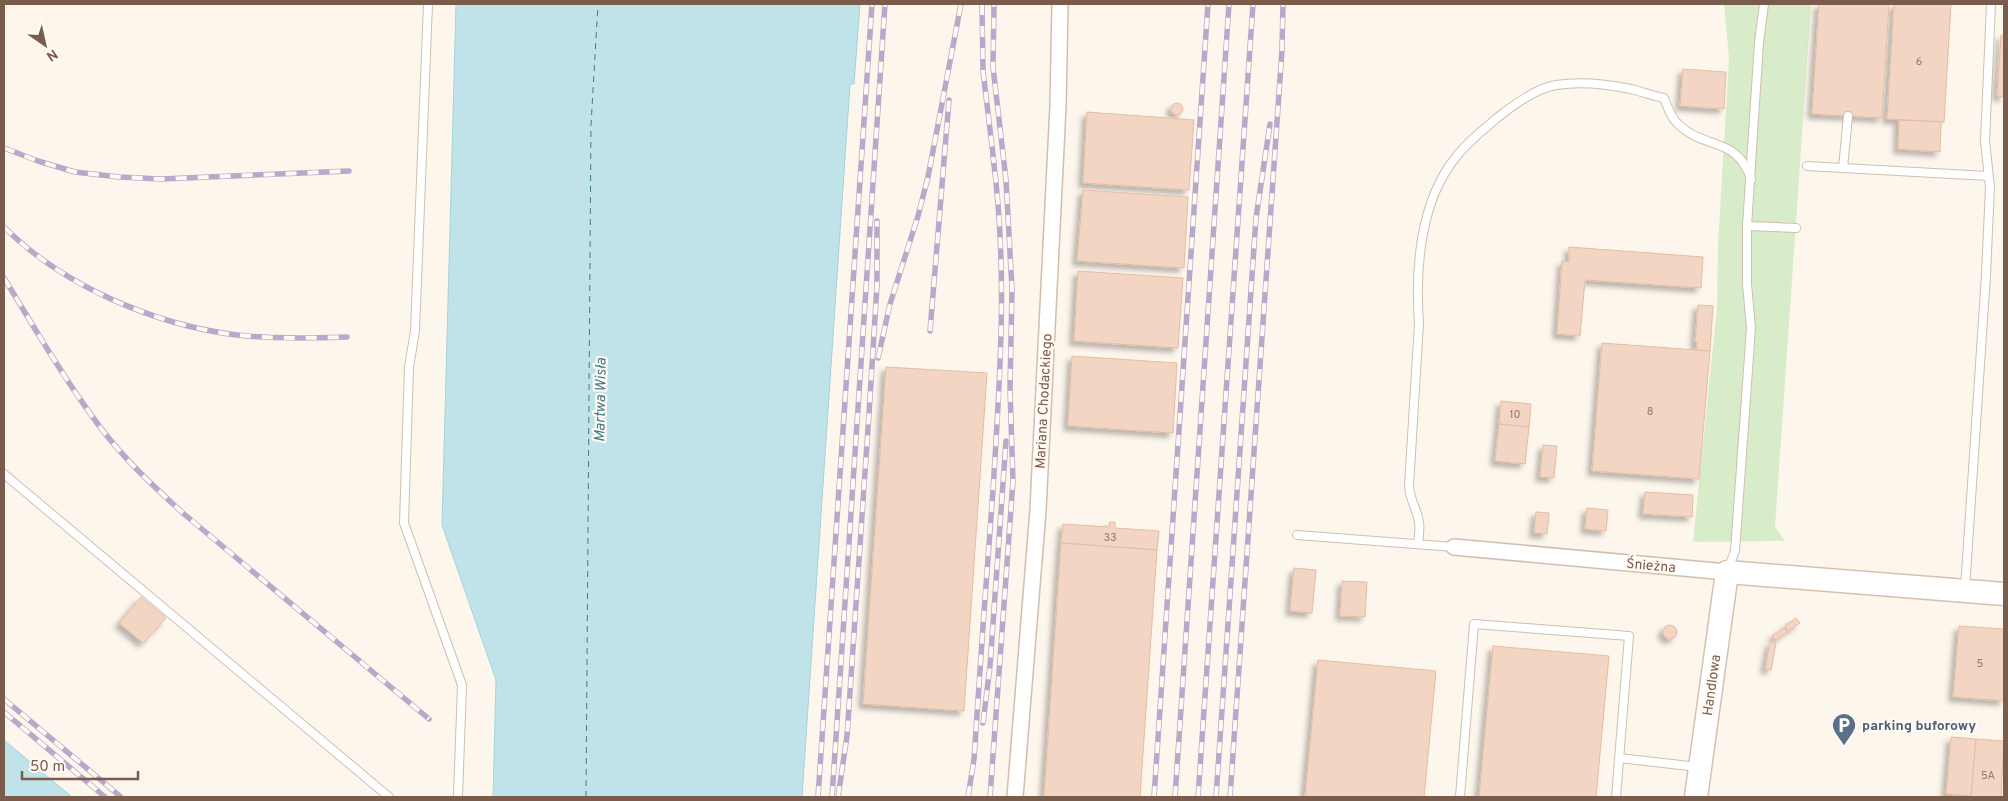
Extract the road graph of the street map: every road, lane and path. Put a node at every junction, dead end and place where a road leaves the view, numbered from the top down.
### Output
1 (428, 4) edge
2 (1060, 4) edge
3 (1764, 4) edge
4 (1991, 4) edge
5 (1848, 116) dead end
6 (1807, 166) dead end
7 (1843, 168) junction
8 (1988, 176) junction
9 (1751, 179) junction
10 (1747, 226) junction
11 (1796, 228) dead end
12 (4, 474) edge
13 (1297, 535) dead end
14 (1418, 544) junction
15 (1454, 547) joint
16 (1727, 572) junction
17 (1965, 591) junction
18 (2004, 594) edge
19 (1619, 758) junction
20 (1700, 768) junction
21 (389, 797) edge
22 (458, 797) edge
23 (1015, 797) edge
24 (1460, 797) edge
25 (1616, 797) edge
26 (1696, 797) edge

1 - 22 lane
2 - 23 street, Mariana Chodackiego
3 - 9 lane
4 - 8 lane
5 - 7 lane
6 - 7 lane
7 - 8 lane
8 - 17 lane
9 - 10 lane
9 - 14 lane
10 - 11 lane
10 - 16 lane
12 - 21 lane
13 - 14 lane, Śnieżna
14 - 15 lane, Śnieżna
15 - 16 street, Śnieżna
16 - 17 street, Śnieżna
16 - 20 street, Handlowa
17 - 18 street, Śnieżna
19 - 20 lane
19 - 24 lane
19 - 25 lane
20 - 26 street, Handlowa

